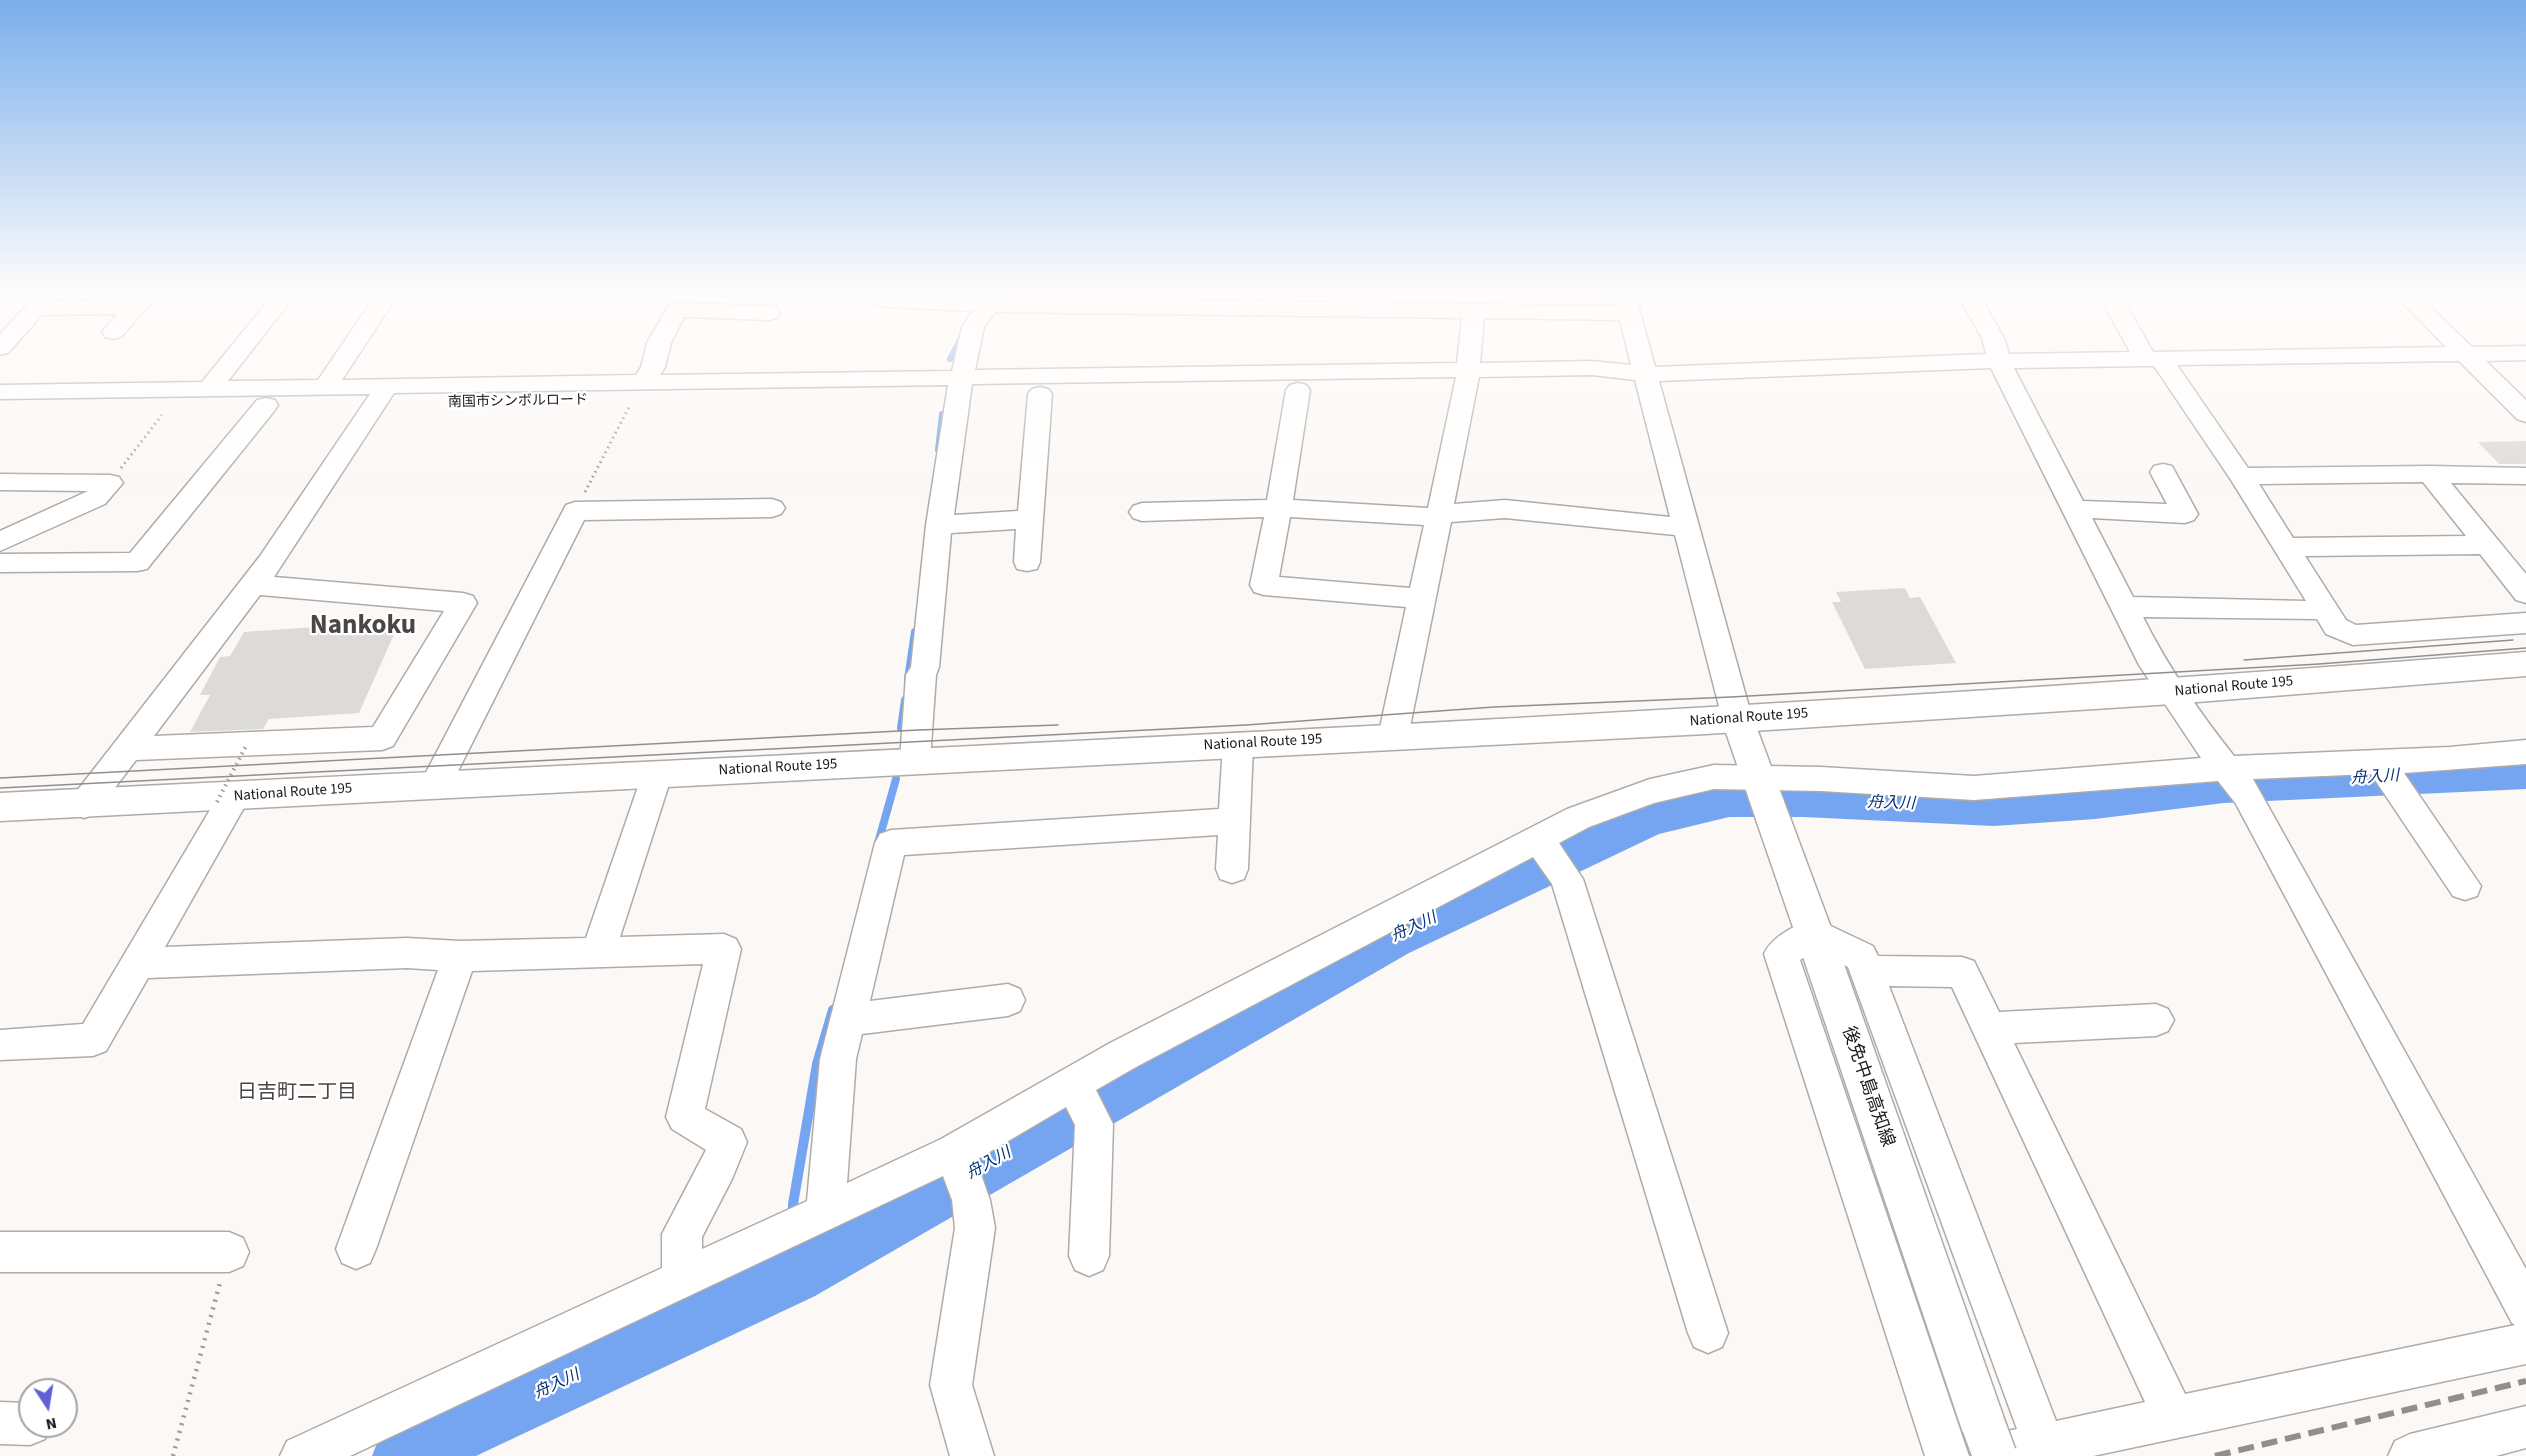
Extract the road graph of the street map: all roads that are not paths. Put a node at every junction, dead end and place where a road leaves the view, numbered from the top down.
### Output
1 (234, 358) edge
2 (344, 358) edge
3 (655, 358) edge
4 (966, 358) edge
5 (1468, 358) edge
6 (1642, 358) edge
7 (1998, 358) edge
8 (2219, 358) edge
9 (2472, 358) edge
10 (2153, 359) junction
11 (1999, 361) junction
12 (1646, 374) junction
13 (1467, 379) junction
14 (644, 382) junction
15 (960, 386) junction
16 (325, 387) junction
17 (209, 389) junction
18 (1298, 390) junction
19 (0, 392) edge
20 (1040, 394) junction
21 (381, 395) junction
22 (266, 405) junction
23 (0, 409) edge
24 (2526, 414) edge
25 (2163, 472) dead end
26 (2430, 474) junction
27 (2241, 476) junction
28 (2526, 476) edge
29 (0, 482) edge
30 (772, 508) dead end
31 (1279, 508) junction
32 (2074, 509) junction
33 (1142, 512) dead end
34 (1439, 516) junction
35 (1029, 519) junction
36 (939, 525) junction
37 (1686, 527) junction
38 (0, 542) edge
39 (2487, 545) junction
40 (2285, 547) junction
41 (1027, 562) dead end
42 (0, 563) edge
43 (253, 585) junction
44 (2526, 593) edge
45 (1422, 599) junction
46 (2123, 607) junction
47 (2311, 611) dead end
48 (2526, 623) edge
49 (2526, 664) edge
50 (2172, 692) junction
51 (1737, 718) junction
52 (1393, 737) junction
53 (1238, 745) junction
54 (126, 749) junction
55 (2526, 752) edge
56 (915, 760) junction
57 (2379, 762) junction
58 (657, 775) junction
59 (2235, 779) junction
60 (436, 784) junction
61 (1762, 791) junction
62 (225, 799) junction
63 (84, 805) junction
64 (3, 812) edge
65 (1235, 821) junction
66 (1538, 839) junction
67 (1232, 868) dead end
68 (2466, 886) dead end
69 (1814, 933) junction
70 (598, 953) junction
71 (460, 956) junction
72 (136, 963) junction
73 (1867, 971) junction
74 (1008, 1000) dead end
75 (847, 1020) junction
76 (2156, 1020) dead end
77 (1989, 1028) junction
78 (3, 1045) dead end
79 (1073, 1083) junction
80 (954, 1152) junction
81 (825, 1212) junction
82 (356, 1249) dead end
83 (0, 1252) edge
84 (229, 1252) road end
85 (1089, 1256) dead end
86 (682, 1280) junction
87 (2526, 1308) edge
88 (1708, 1333) dead end
89 (2526, 1343) edge
90 (2174, 1417) junction
91 (0, 1423) edge
92 (18, 1424) edge
93 (2526, 1427) edge
94 (1990, 1445) edge
95 (2043, 1445) junction
96 (302, 1456) edge
97 (972, 1456) edge
98 (1947, 1456) edge
99 (2410, 1456) edge

1 - 17 street
2 - 16 street
3 - 14 street
4 - 15 street
5 - 13 street
6 - 12 street
7 - 11 street
8 - 10 street
9 - 24 street
10 - 11 street
10 - 27 street
11 - 12 street
11 - 32 street
12 - 13 street, 南国市シンボルロード
12 - 13 street, 南国市シンボルロード
12 - 37 street
13 - 15 street, 南国市シンボルロード
13 - 18 street, 南国市シンボルロード
13 - 34 street
14 - 15 street, 南国市シンボルロード
14 - 21 street, 南国市シンボルロード
15 - 20 street, 南国市シンボルロード
15 - 21 street, 南国市シンボルロード
15 - 36 street
16 - 17 street, 南国市シンボルロード
16 - 21 street, 南国市シンボルロード
17 - 19 street, 南国市シンボルロード
18 - 20 street, 南国市シンボルロード
18 - 31 street
20 - 35 street
21 - 22 street, 南国市シンボルロード
21 - 43 street
22 - 23 street, 南国市シンボルロード
22 - 42 street
25 - 32 street
26 - 27 street
26 - 28 street
26 - 39 street
27 - 40 street
29 - 38 street
30 - 60 street
31 - 33 street
31 - 34 street
31 - 45 street
32 - 46 street
34 - 37 street
34 - 45 street
35 - 36 street
35 - 41 street
36 - 56 street
37 - 51 street
39 - 40 street
39 - 44 street
40 - 48 street
43 - 54 street
43 - 54 street
45 - 52 street
46 - 47 street
46 - 50 street
49 - 50 main road, National Route 195
50 - 51 main road, National Route 195
50 - 59 street
51 - 52 main road, National Route 195
51 - 61 main road, 後免中島高知線
52 - 53 main road, National Route 195
53 - 56 main road, National Route 195
53 - 65 street
54 - 63 street
55 - 57 street
56 - 58 main road, National Route 195
57 - 59 street
57 - 68 street
58 - 60 main road, National Route 195
58 - 70 street
59 - 61 street
59 - 87 street
60 - 62 main road, National Route 195
61 - 66 street
61 - 69 main road, 後免中島高知線
62 - 63 main road, National Route 195
62 - 72 street
63 - 64 main road, National Route 195
65 - 67 street
65 - 75 street
66 - 79 street
66 - 88 street
69 - 73 street
69 - 94 main road, 後免中島高知線
69 - 98 street
70 - 71 street
70 - 86 street
71 - 72 street
71 - 82 street
72 - 78 street
73 - 77 street
73 - 95 street
74 - 75 street
75 - 81 street
76 - 77 street
77 - 90 street
79 - 80 street
79 - 85 street
80 - 81 street
80 - 97 street
81 - 86 street
83 - 84 street
86 - 96 street
89 - 90 street
90 - 95 street
91 - 92 street
93 - 99 street
94 - 95 street

